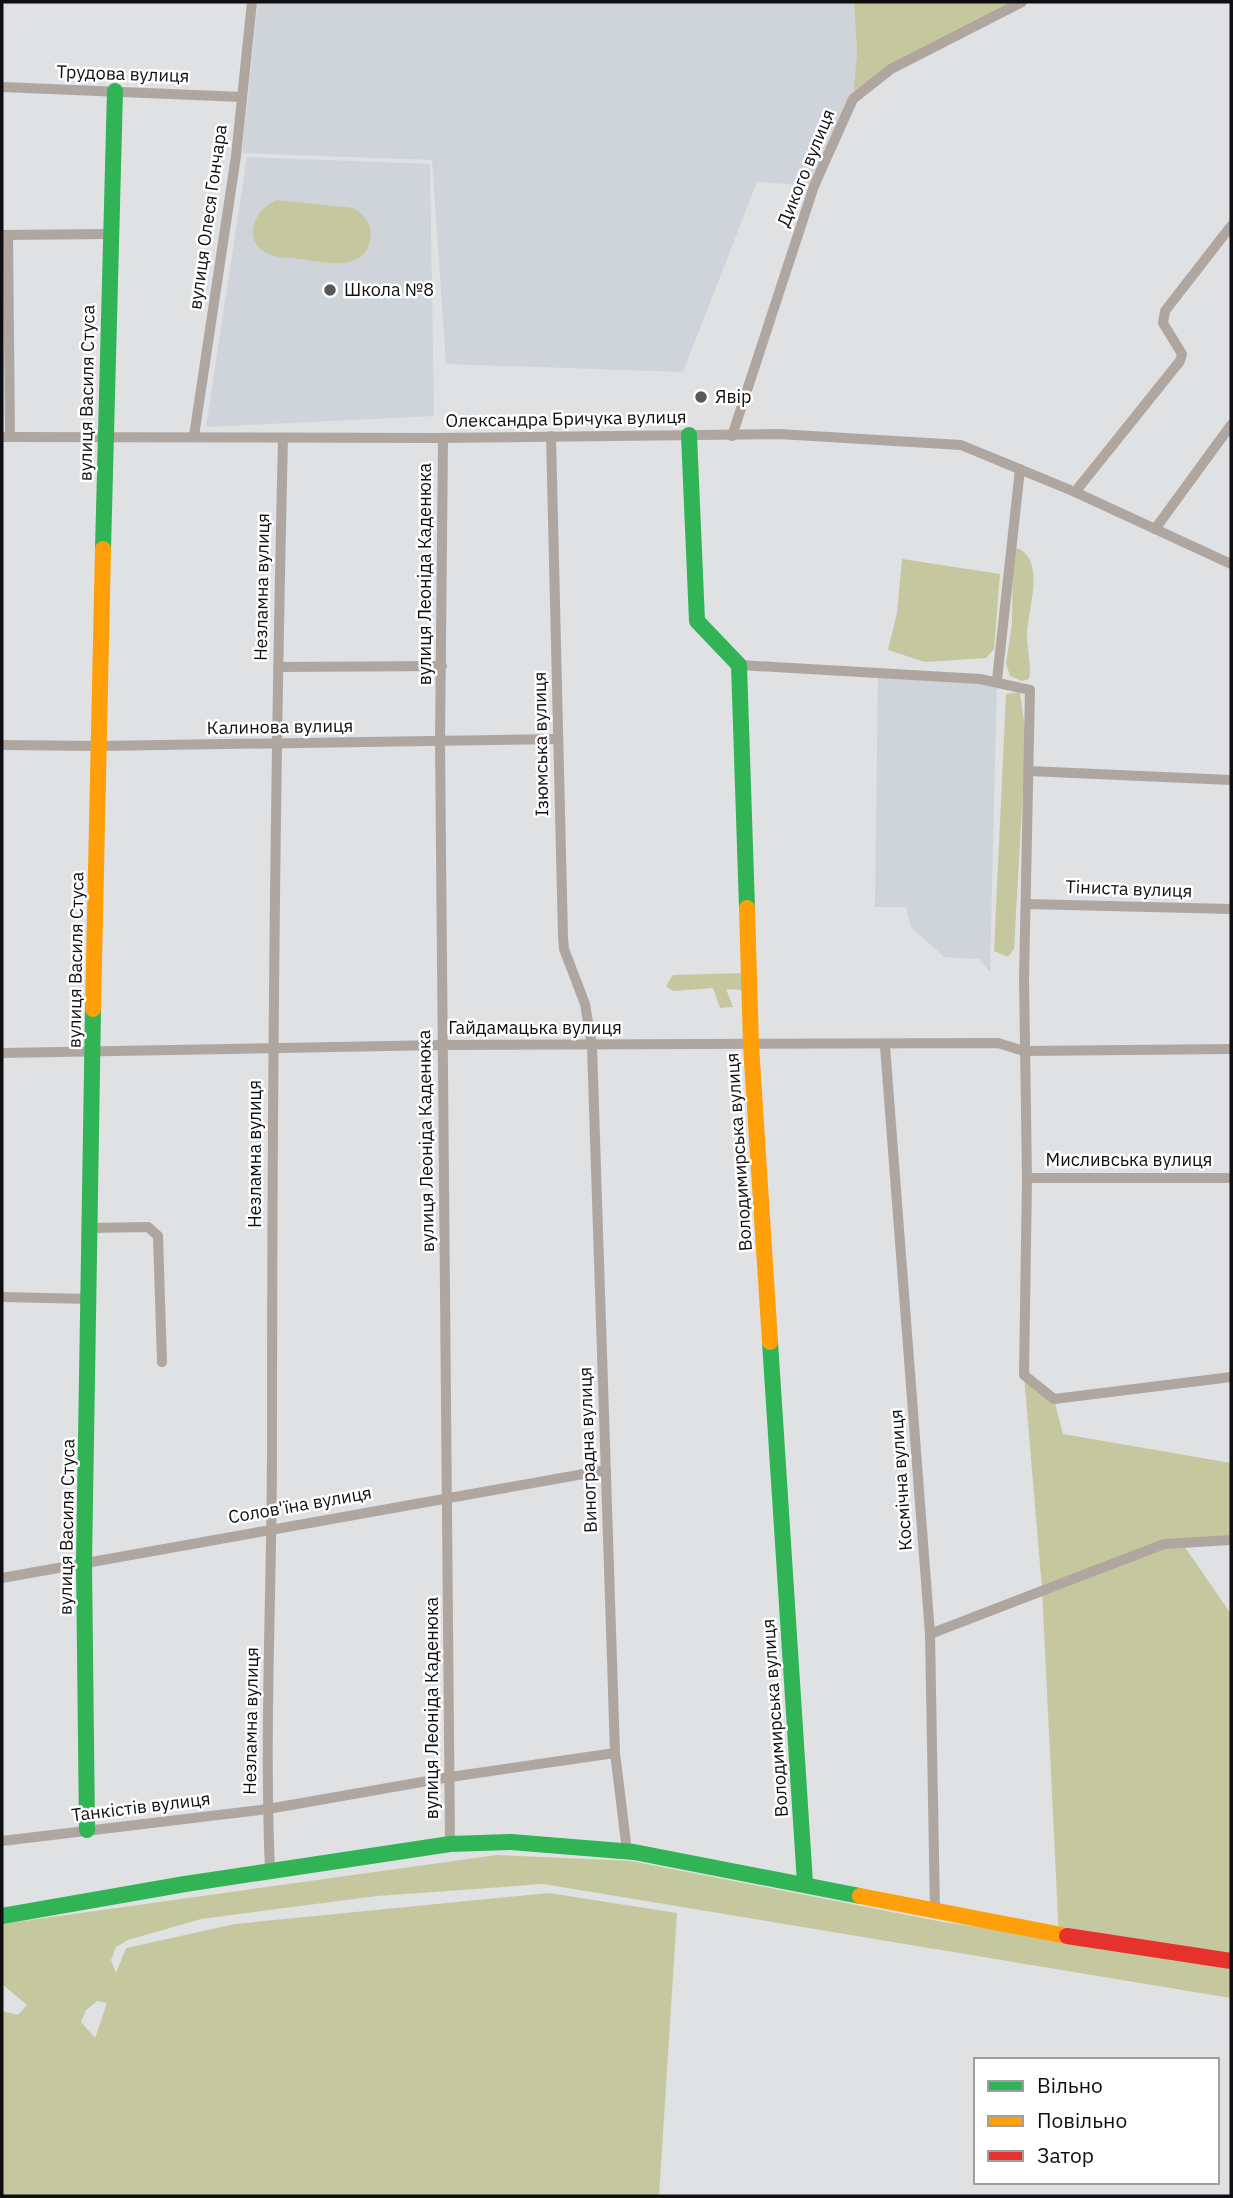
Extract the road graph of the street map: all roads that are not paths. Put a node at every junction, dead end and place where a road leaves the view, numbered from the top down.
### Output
1 (252, 2) edge
2 (1022, 2) edge
3 (2, 86) edge
4 (116, 91) junction
5 (242, 97) junction
6 (1231, 226) edge
7 (109, 234) junction
8 (5, 235) edge
9 (1231, 425) edge
10 (689, 435) junction
11 (194, 436) junction
12 (551, 436) junction
13 (732, 436) junction
14 (6, 437) edge
15 (105, 437) junction
16 (283, 438) junction
17 (443, 438) junction
18 (1020, 469) junction
19 (1075, 492) junction
20 (1154, 529) junction
21 (1231, 564) edge
22 (739, 665) junction
23 (442, 666) junction
24 (278, 667) junction
25 (997, 680) junction
26 (558, 739) junction
27 (440, 741) junction
28 (277, 744) junction
29 (2, 745) edge
30 (98, 746) junction
31 (1029, 771) junction
32 (1231, 780) edge
33 (1026, 904) junction
34 (1231, 909) edge
35 (442, 1045) junction
36 (751, 1045) junction
37 (592, 1046) junction
38 (885, 1046) junction
39 (272, 1047) junction
40 (1231, 1049) edge
41 (1024, 1051) junction
42 (2, 1053) edge
43 (94, 1054) junction
44 (1027, 1178) junction
45 (1231, 1178) edge
46 (92, 1228) junction
47 (2, 1297) edge
48 (91, 1299) junction
49 (162, 1362) dead end
50 (1231, 1377) edge
51 (606, 1470) junction
52 (449, 1496) junction
53 (272, 1528) junction
54 (1231, 1540) edge
55 (85, 1562) junction
56 (2, 1578) edge
57 (930, 1634) junction
58 (615, 1753) junction
59 (450, 1777) junction
60 (268, 1809) junction
61 (87, 1830) junction
62 (2, 1841) edge
63 (450, 1844) junction
64 (627, 1851) junction
65 (271, 1871) junction
66 (805, 1883) junction
67 (935, 1912) junction
68 (2, 1916) edge
69 (1231, 1961) edge

1 - 5 street, вулиця Олеся Гончара
2 - 13 street, Дикого вулиця
3 - 4 street, Трудова вулиця
4 - 5 street, Трудова вулиця
4 - 7 street, вулиця Василя Стуса
5 - 11 street, вулиця Олеся Гончара
6 - 19 street
7 - 8 street
7 - 15 street, вулиця Василя Стуса
8 - 14 street
9 - 20 street
10 - 12 street, Олександра Бричука вулиця
10 - 13 street, Олександра Бричука вулиця
10 - 22 street
11 - 15 street, Олександра Бричука вулиця
11 - 16 street, Олександра Бричука вулиця
12 - 17 street, Олександра Бричука вулиця
12 - 26 street, Ізюмська вулиця
13 - 18 street, Олександра Бричука вулиця
14 - 15 street, Олександра Бричука вулиця
15 - 30 street, вулиця Василя Стуса
16 - 17 street, Олександра Бричука вулиця
16 - 24 street, Незламна вулиця
17 - 23 street, вулиця Леоніда Каденюка
18 - 19 street, Олександра Бричука вулиця
18 - 25 street
19 - 20 street, Олександра Бричука вулиця
20 - 21 street, Олександра Бричука вулиця
22 - 25 street
22 - 36 street, Володимирська вулиця
23 - 24 street
23 - 27 street, вулиця Леоніда Каденюка
24 - 28 street, Незламна вулиця
25 - 31 street
26 - 27 street, Калинова вулиця
26 - 37 street, Ізюмська вулиця
27 - 28 street, Калинова вулиця
27 - 35 street, вулиця Леоніда Каденюка
28 - 30 street, Калинова вулиця
28 - 39 street, Незламна вулиця
29 - 30 street, Калинова вулиця
30 - 43 street, вулиця Василя Стуса
31 - 32 street
31 - 33 street
33 - 34 street, Тіниста вулиця
33 - 41 street
35 - 37 street, Гайдамацька вулиця
35 - 39 street, Гайдамацька вулиця
35 - 52 street, вулиця Леоніда Каденюка
36 - 37 street, Гайдамацька вулиця
36 - 38 street, Гайдамацька вулиця
36 - 66 street, Володимирська вулиця
37 - 51 street, Виноградна вулиця
38 - 41 street, Гайдамацька вулиця
38 - 57 street, Космічна вулиця
39 - 43 street, Гайдамацька вулиця
39 - 53 street, Незламна вулиця
40 - 41 street, Гайдамацька вулиця
41 - 44 street
42 - 43 street, Гайдамацька вулиця
43 - 46 street, вулиця Василя Стуса
44 - 45 street, Мисливська вулиця
44 - 50 street
46 - 48 street, вулиця Василя Стуса
46 - 49 street
47 - 48 street
48 - 55 street, вулиця Василя Стуса
51 - 52 street, Солов'їна вулиця
51 - 58 street, Виноградна вулиця
52 - 53 street, Солов'їна вулиця
52 - 59 street, вулиця Леоніда Каденюка
53 - 55 street, Солов'їна вулиця
53 - 60 street, Незламна вулиця
54 - 57 street
55 - 56 street, Солов'їна вулиця
55 - 61 street, вулиця Василя Стуса
57 - 67 street, Космічна вулиця
58 - 59 street, Танкістів вулиця
58 - 64 street, Виноградна вулиця
59 - 60 street, Танкістів вулиця
59 - 63 street, вулиця Леоніда Каденюка
60 - 61 street, Танкістів вулиця
60 - 65 street, Незламна вулиця
61 - 62 street, Танкістів вулиця
63 - 64 street
63 - 65 street
64 - 66 street
65 - 68 street
66 - 67 street
67 - 69 street

